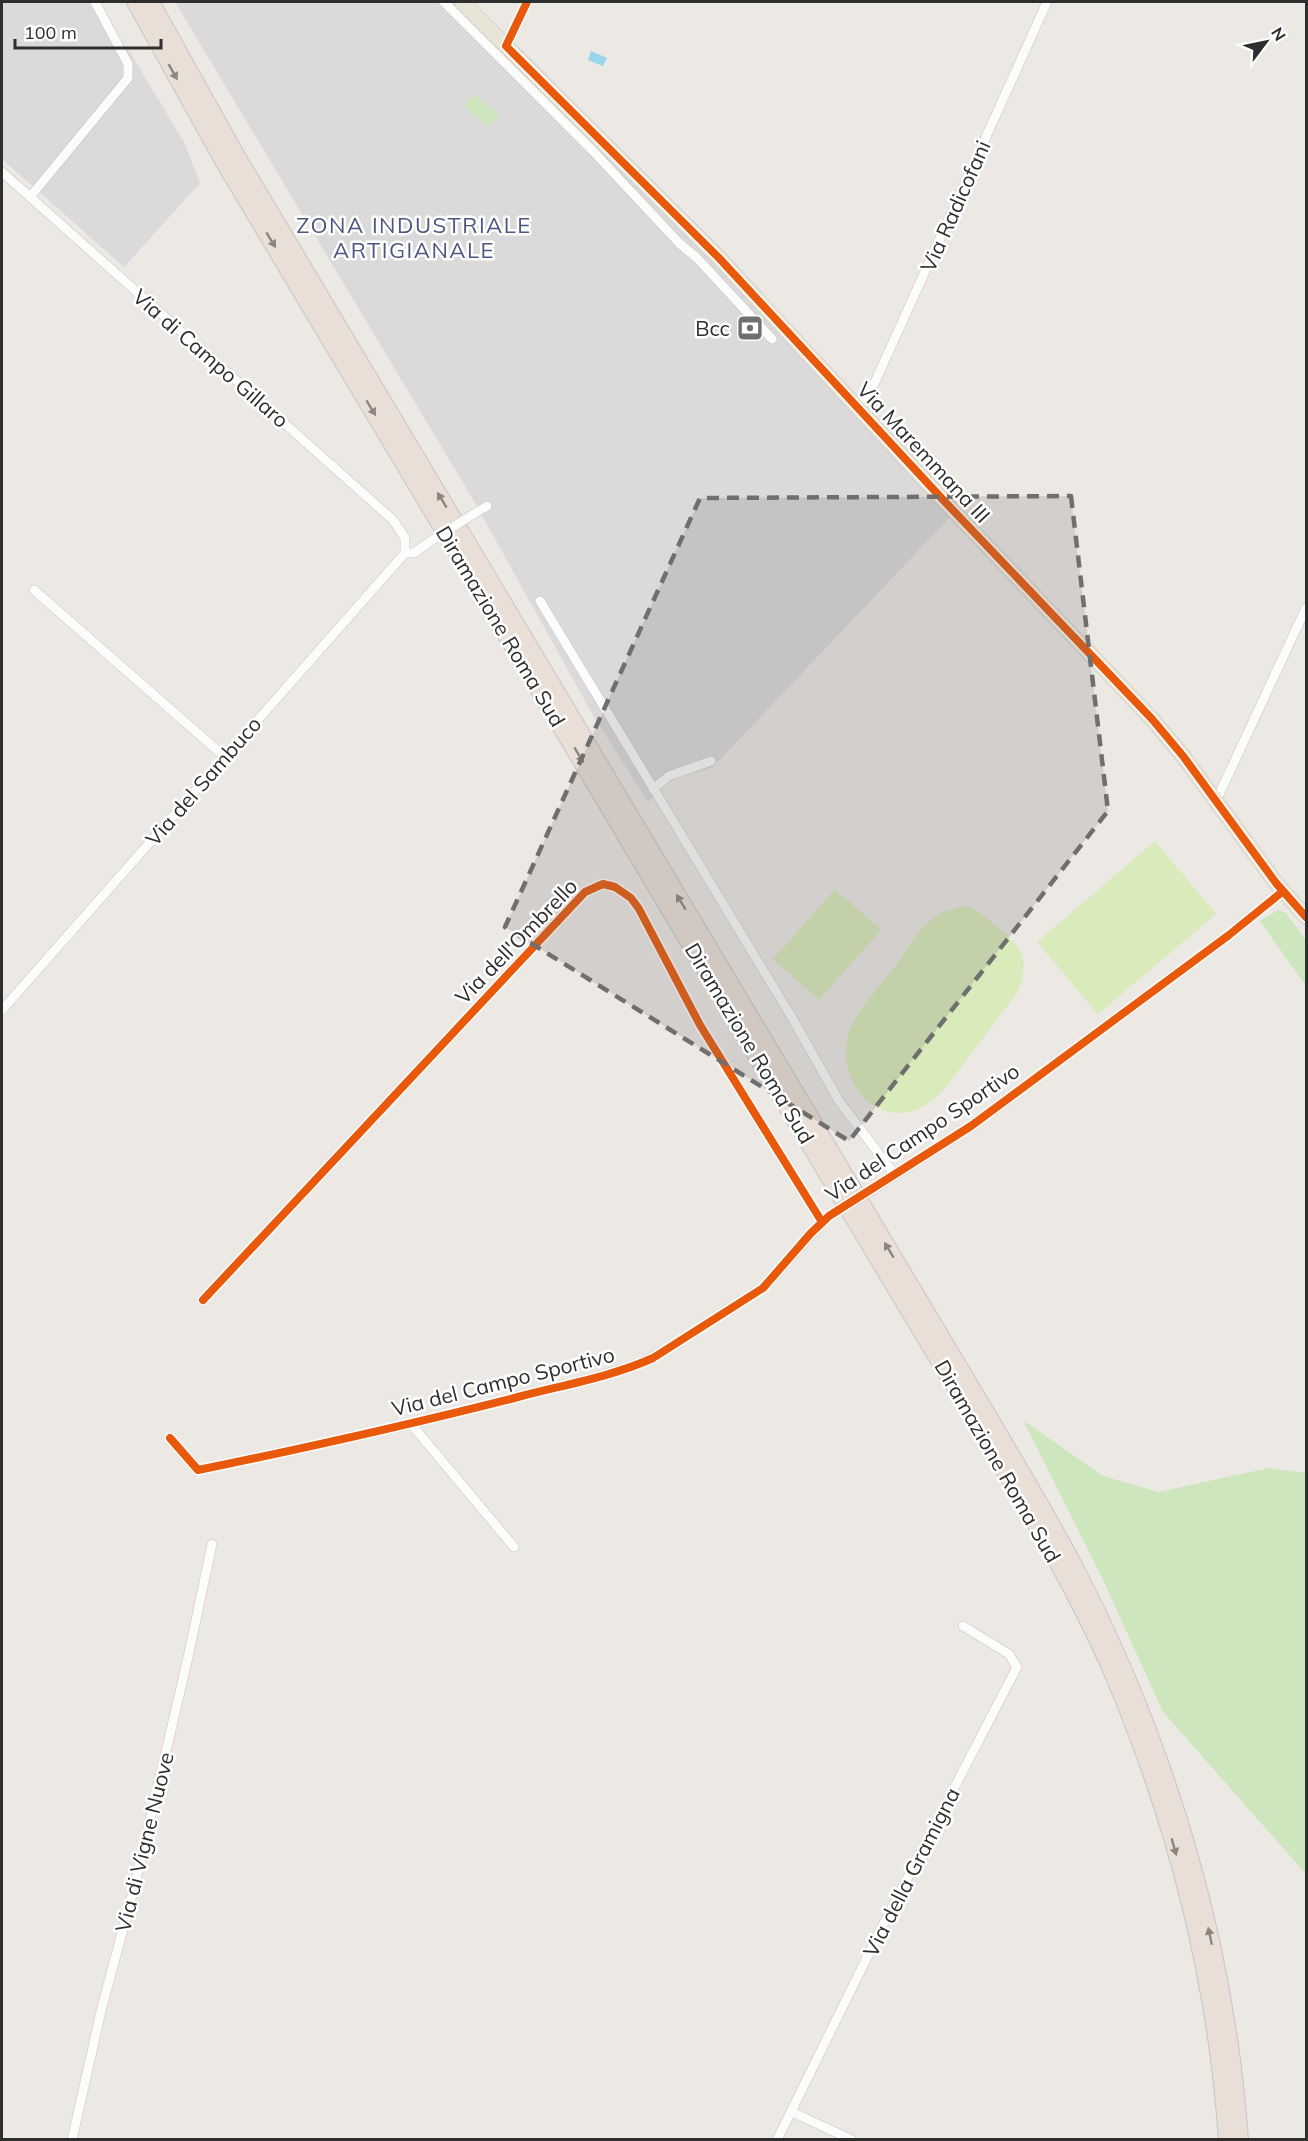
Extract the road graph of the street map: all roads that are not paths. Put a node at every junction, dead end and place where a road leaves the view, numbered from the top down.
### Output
1 (95, 2) edge
2 (135, 2) edge
3 (152, 2) edge
4 (444, 2) edge
5 (462, 2) edge
6 (527, 2) edge
7 (1047, 2) edge
8 (506, 46) junction
9 (2, 172) edge
10 (30, 197) junction
11 (772, 339) dead end
12 (857, 407) junction
13 (487, 506) dead end
14 (405, 553) junction
15 (34, 590) dead end
16 (540, 601) dead end
17 (1306, 608) edge
18 (225, 757) junction
19 (711, 761) dead end
20 (653, 789) junction
21 (1216, 801) junction
22 (1287, 898) junction
23 (1306, 911) edge
24 (1306, 917) edge
25 (2, 1010) edge
26 (895, 1175) junction
27 (825, 1219) junction
28 (203, 1300) dead end
29 (411, 1424) junction
30 (170, 1438) dead end
31 (212, 1544) dead end
32 (514, 1547) dead end
33 (963, 1626) dead end
34 (792, 2112) junction
35 (72, 2139) edge
36 (777, 2139) edge
37 (852, 2139) edge
38 (1227, 2139) edge
39 (1240, 2139) edge

1 - 10 street
2 -> 38 highway, Diramazione Roma Sud
39 -> 3 highway, Diramazione Roma Sud
4 - 11 street
5 - 8 main road, Via Maremmana III
6 - 8 street
7 - 12 street, Via Radicofani
8 - 12 main road, Via Maremmana III
9 - 10 street, Via di Campo Gillaro
10 - 14 street, Via di Campo Gillaro
12 - 21 main road, Via Maremmana III
13 - 14 street, bridge
14 - 18 street, Via del Sambuco
15 - 18 street
16 - 20 street
17 - 21 street
18 - 25 street, Via del Sambuco
19 - 20 street
20 - 26 street
21 - 22 main road, Via Maremmana III
22 - 23 main road, Via Maremmana III
22 - 24 main road, Via Maremmana III
22 - 26 street, Via del Campo Sportivo
26 - 27 street, Via del Campo Sportivo, bridge
27 - 28 street, Via dell'Ombrello
27 - 29 street, Via del Campo Sportivo
29 - 30 street, Via del Campo Sportivo
29 - 32 street
31 - 35 street, Via di Vigne Nuove
33 - 34 street, Via della Gramigna
34 - 36 street, Via della Gramigna
34 - 37 street

